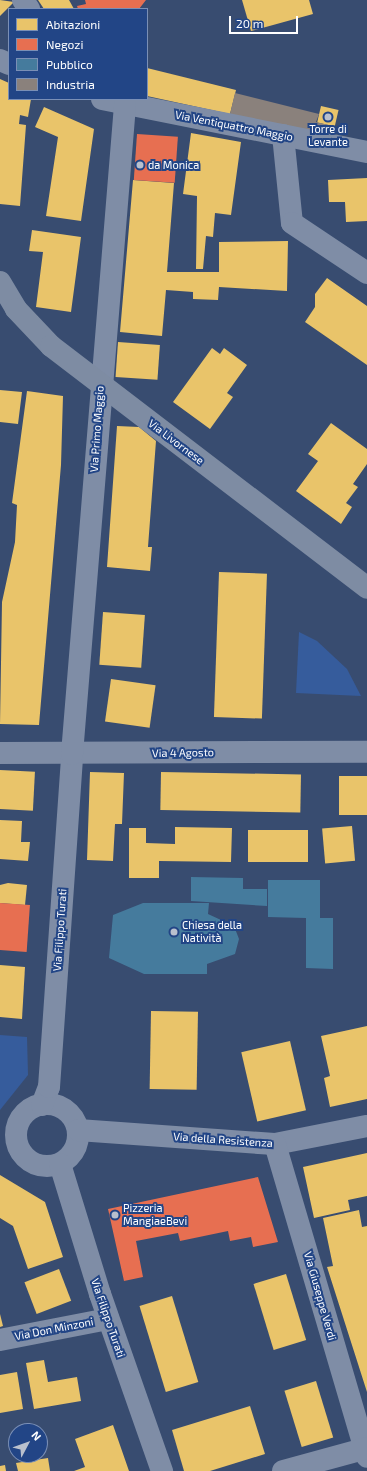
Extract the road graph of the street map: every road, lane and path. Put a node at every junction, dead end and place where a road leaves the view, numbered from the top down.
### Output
1 (106, 100) edge
2 (124, 105) junction
3 (283, 135) junction
4 (367, 152) edge
5 (358, 267) edge
6 (0, 282) edge
7 (100, 385) junction
8 (367, 588) edge
9 (0, 752) edge
10 (367, 752) edge
11 (72, 754) junction
12 (42, 1104) junction
13 (367, 1126) edge
14 (78, 1130) junction
15 (8, 1141) edge
16 (276, 1144) junction
17 (60, 1164) junction
18 (108, 1319) junction
19 (0, 1340) edge
20 (366, 1451) edge
21 (162, 1471) edge
22 (283, 1471) edge

1 - 2 street, Via Ventiquattro Maggio
2 - 3 street, Via Ventiquattro Maggio
2 - 7 street, Via Primo Maggio
3 - 4 street, Via Ventiquattro Maggio
3 - 5 street
6 - 7 main road, Via Livornese
7 - 8 main road, Via Livornese
7 - 11 street, Via Primo Maggio
9 - 11 street, Via 4 Agosto
10 - 11 street, Via 4 Agosto
11 - 12 street, Via Filippo Turati
12 - 14 street
12 - 15 street
13 - 16 street, Via della Resistenza
14 - 16 street, Via della Resistenza
14 - 17 street
15 - 17 street
16 - 20 street, Via Giuseppe Verdi
17 - 18 street, Via Filippo Turati
18 - 19 street, Via Don Minzoni
18 - 21 street, Via Filippo Turati
20 - 22 street

